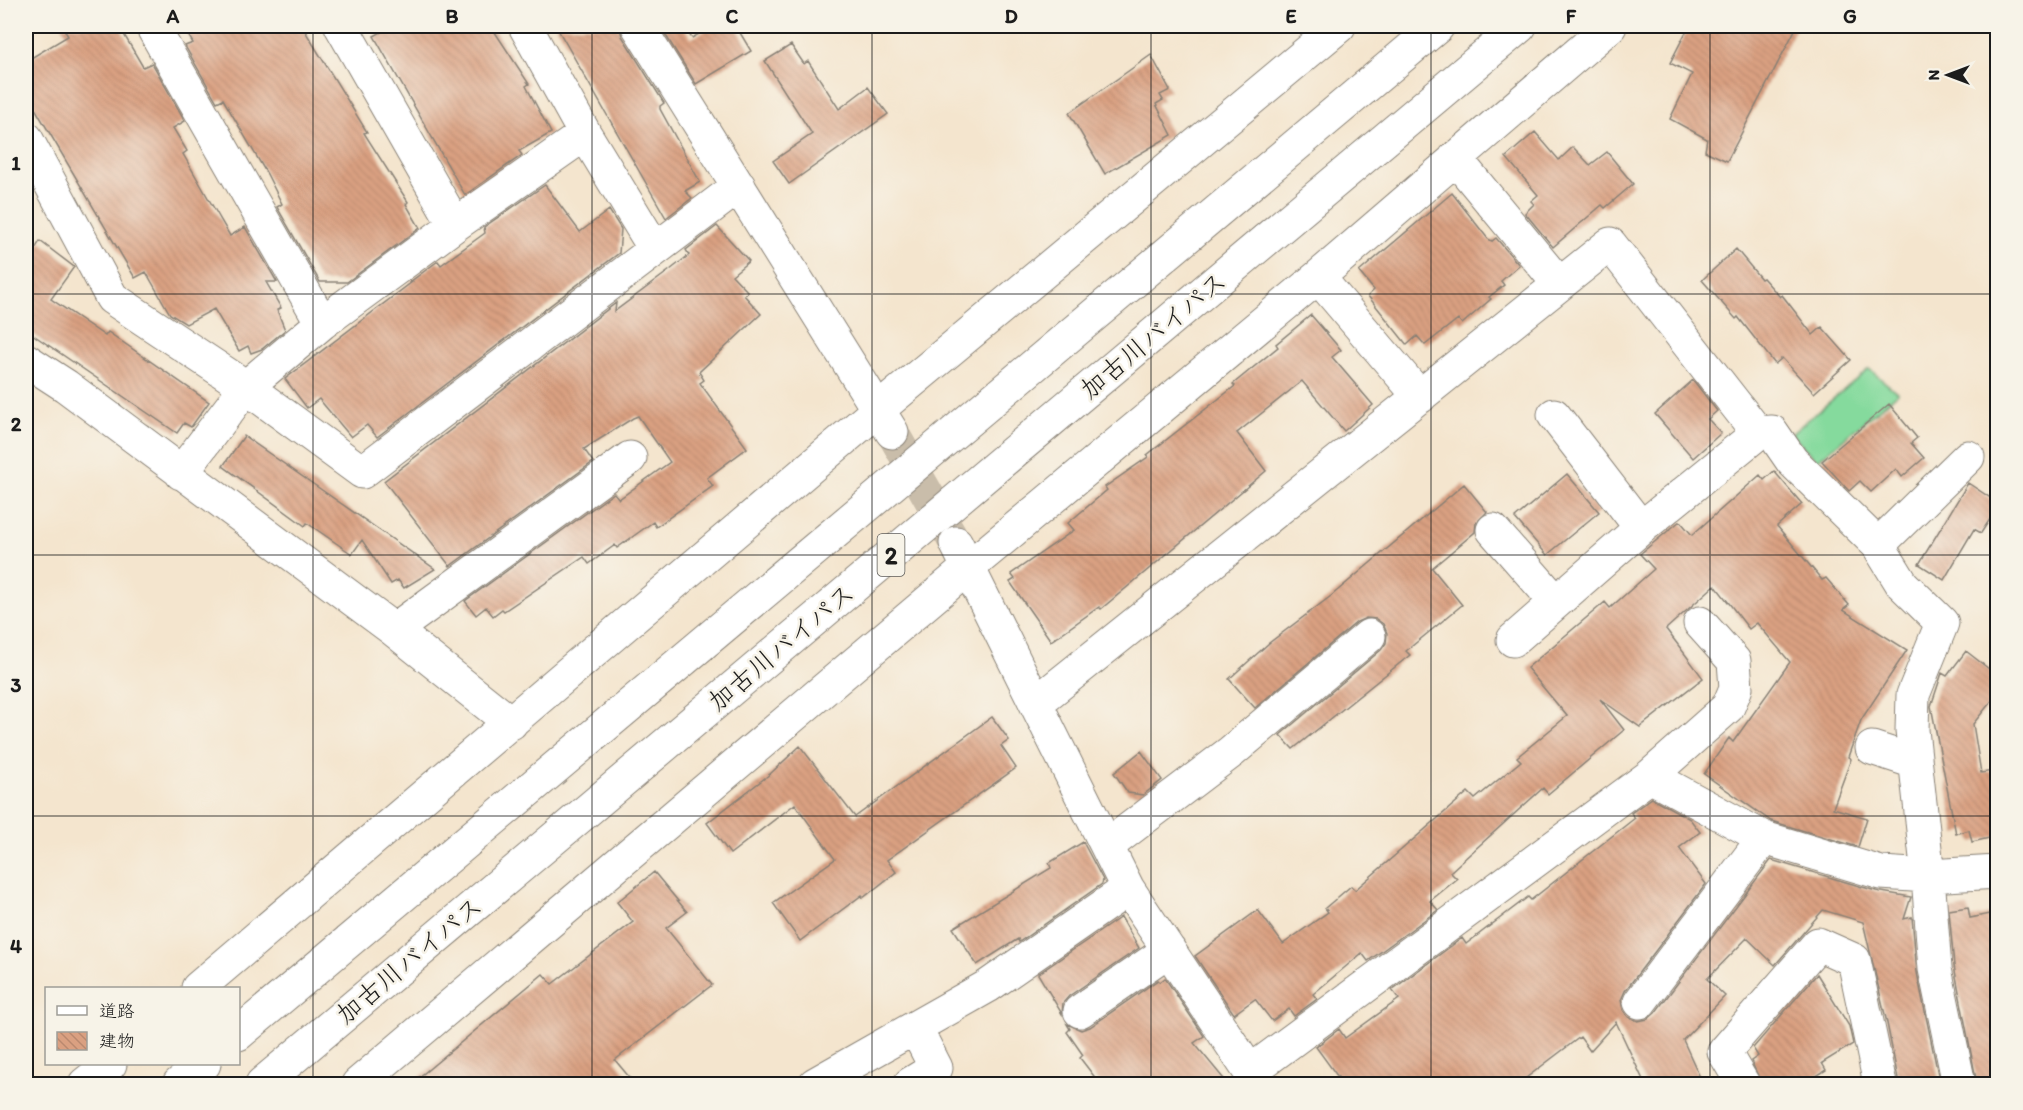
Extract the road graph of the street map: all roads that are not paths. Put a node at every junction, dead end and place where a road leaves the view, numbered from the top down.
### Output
1 (152, 26) edge
2 (341, 26) edge
3 (525, 26) edge
4 (638, 26) edge
5 (1339, 26) edge
6 (1438, 26) edge
7 (1520, 26) edge
8 (1610, 26) edge
9 (585, 134) junction
10 (26, 138) edge
11 (1455, 158) junction
12 (739, 186) junction
13 (455, 225) junction
14 (655, 249) junction
15 (1318, 277) junction
16 (1559, 284) junction
17 (322, 323) junction
18 (26, 360) edge
19 (246, 387) junction
20 (1420, 397) junction
21 (1554, 415) dead end
22 (886, 420) junction
23 (1758, 432) junction
24 (1968, 457) dead end
25 (630, 458) dead end
26 (181, 473) junction
27 (1641, 528) junction
28 (1493, 530) dead end
29 (1878, 545) junction
30 (962, 555) junction
31 (1556, 602) junction
32 (1700, 623) dead end
33 (394, 630) junction
34 (1369, 636) dead end
35 (1513, 640) dead end
36 (1036, 703) junction
37 (511, 723) junction
38 (1872, 748) dead end
39 (1915, 762) junction
40 (1650, 776) junction
41 (1764, 838) junction
42 (1107, 846) junction
43 (1998, 872) edge
44 (1928, 876) junction
45 (1128, 889) junction
46 (1169, 950) junction
47 (199, 987) edge
48 (1640, 1002) dead end
49 (1080, 1011) dead end
50 (916, 1029) junction
51 (240, 1032) edge
52 (109, 1065) edge
53 (203, 1065) edge
54 (1255, 1078) edge
55 (930, 1079) edge
56 (85, 1084) edge
57 (179, 1084) edge
58 (262, 1084) edge
59 (358, 1084) edge
60 (815, 1084) edge
61 (1743, 1084) edge
62 (1880, 1084) edge
63 (1959, 1084) edge

1 - 17 main road
2 - 13 main road
3 - 9 main road
4 - 12 main road
5 - 22 main road
6 - 51 main road, 加古川バイパス / 2
7 - 58 main road, 加古川バイパス / 2
8 - 11 main road
9 - 13 main road
9 - 14 main road
10 - 19 main road
11 - 15 main road
11 - 16 main road
12 - 14 main road
12 - 22 main road
13 - 17 main road
14 - 19 main road
15 - 20 main road
15 - 30 main road
16 - 20 main road
16 - 23 main road
17 - 19 main road
18 - 26 main road
19 - 26 main road
20 - 36 main road
21 - 27 main road
22 - 37 main road
23 - 27 main road
23 - 29 main road
24 - 29 main road
25 - 33 main road
26 - 33 main road
27 - 31 main road
28 - 31 main road
29 - 39 main road
30 - 36 main road
30 - 59 main road
31 - 35 main road
32 - 40 main road
33 - 37 main road
34 - 42 main road
36 - 42 main road
37 - 47 main road
38 - 39 main road
39 - 44 main road
40 - 41 main road
40 - 54 main road
41 - 44 main road
41 - 48 main road
42 - 45 main road
43 - 44 main road
44 - 63 main road
45 - 46 main road
45 - 50 main road
46 - 49 main road
46 - 54 main road
50 - 55 main road
50 - 60 main road
52 - 56 main road
53 - 57 main road
61 - 62 main road

